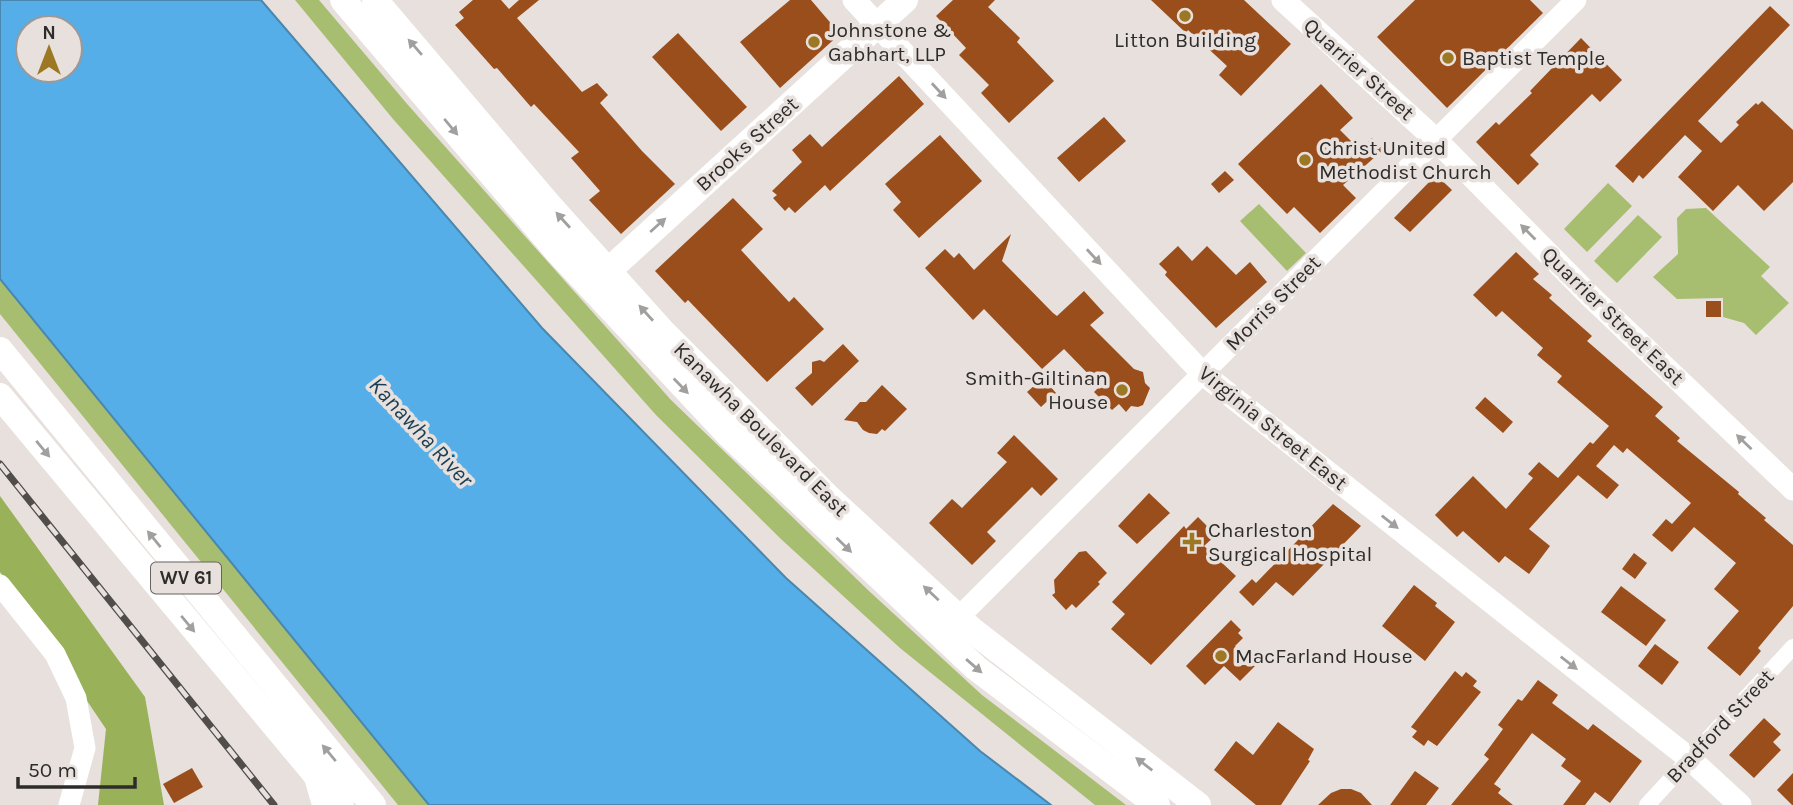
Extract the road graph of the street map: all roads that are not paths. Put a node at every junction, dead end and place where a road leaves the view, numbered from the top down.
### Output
1 (343, 0) edge
2 (374, 0) edge
3 (854, 0) edge
4 (905, 0) edge
5 (1283, 0) edge
6 (1576, 0) edge
7 (878, 25) junction
8 (1436, 139) junction
9 (599, 280) junction
10 (0, 350) edge
11 (1202, 373) junction
12 (0, 396) edge
13 (1793, 489) edge
14 (0, 585) edge
15 (949, 627) junction
16 (1793, 647) edge
17 (1690, 760) junction
18 (308, 765) junction
19 (69, 805) edge
20 (320, 805) edge
21 (341, 805) edge
22 (373, 805) edge
23 (1157, 805) edge
24 (1198, 805) edge
25 (1647, 805) edge
26 (1740, 805) edge

1 -> 9 main road, Kanawha Boulevard East
9 -> 2 main road, Kanawha Boulevard East
3 - 7 main road, Virginia Street East
4 - 7 main road, Brooks Street
5 - 8 main road, Quarrier Street
6 - 8 street, Morris Street
9 -> 7 main road, Brooks Street
7 -> 11 main road, Virginia Street East
8 - 11 street, Morris Street
13 -> 8 main road, Quarrier Street East
9 - 15 main road, Kanawha Boulevard East
22 -> 10 main road, WV 61
11 - 15 street, Morris Street
11 -> 17 main road, Virginia Street East
12 -> 18 main road, WV 61
14 - 19 street
15 -> 23 main road, Kanawha Boulevard East
24 -> 15 main road, Kanawha Boulevard East
16 - 17 street, Bradford Street
17 - 25 street, Bradford Street
17 - 26 main road, Virginia Street East
18 - 20 street
18 - 21 main road, WV 61

